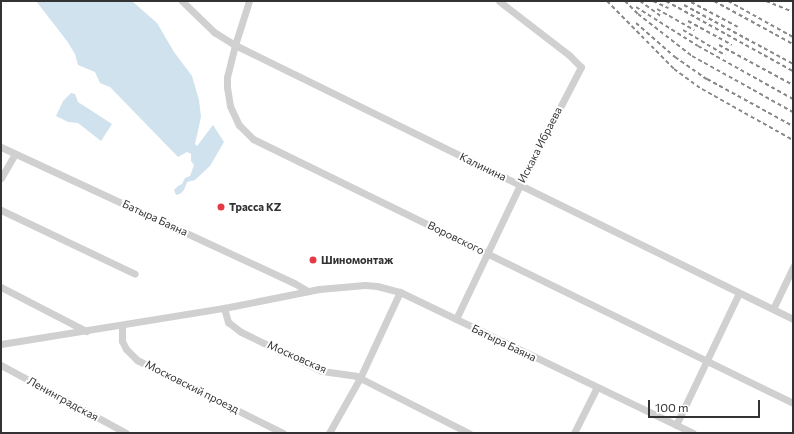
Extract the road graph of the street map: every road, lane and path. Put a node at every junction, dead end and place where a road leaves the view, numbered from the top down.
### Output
1 (182, 1) edge
2 (249, 1) edge
3 (499, 1) edge
4 (235, 45) junction
5 (1, 147) edge
6 (15, 154) junction
7 (1, 178) edge
8 (520, 185) junction
9 (1, 210) edge
10 (487, 253) junction
11 (793, 267) edge
12 (135, 274) dead end
13 (1, 287) edge
14 (308, 291) junction
15 (400, 292) junction
16 (739, 294) junction
17 (224, 308) junction
18 (773, 309) junction
19 (456, 319) junction
20 (793, 319) edge
21 (122, 325) junction
22 (86, 332) junction
23 (1, 344) edge
24 (707, 361) junction
25 (1, 365) edge
26 (360, 378) junction
27 (597, 387) junction
28 (793, 403) edge
29 (676, 424) junction
30 (126, 433) edge
31 (283, 433) edge
32 (329, 433) edge
33 (469, 433) edge
34 (574, 433) edge
35 (693, 433) edge

1 - 4 street, Калинина
2 - 4 street, Воровского
3 - 8 street, Искака Ибраева
4 - 8 street, Калинина
4 - 10 street, Воровского
5 - 6 street, Батыра Баяна
6 - 7 street
6 - 14 street, Батыра Баяна
8 - 10 street, Искака Ибраева
8 - 16 street, Калинина
9 - 12 street
10 - 19 street, Искака Ибраева
10 - 24 street, Воровского
11 - 18 street
13 - 22 street
14 - 15 street, Батыра Баяна
14 - 17 street, Батыра Баяна
15 - 19 street, Батыра Баяна
15 - 26 street
16 - 18 street, Калинина
16 - 24 street
17 - 21 street, Батыра Баяна
17 - 26 street, Московская
18 - 20 street, Калинина
19 - 27 street, Батыра Баяна
21 - 22 street, Батыра Баяна
21 - 31 street, Московский проезд
22 - 23 street, Батыра Баяна
24 - 28 street, Воровского
24 - 29 street
25 - 30 street, Ленинградская
26 - 32 street
26 - 33 street, Московская
27 - 29 street, Батыра Баяна
27 - 34 street
29 - 35 street, Батыра Баяна

